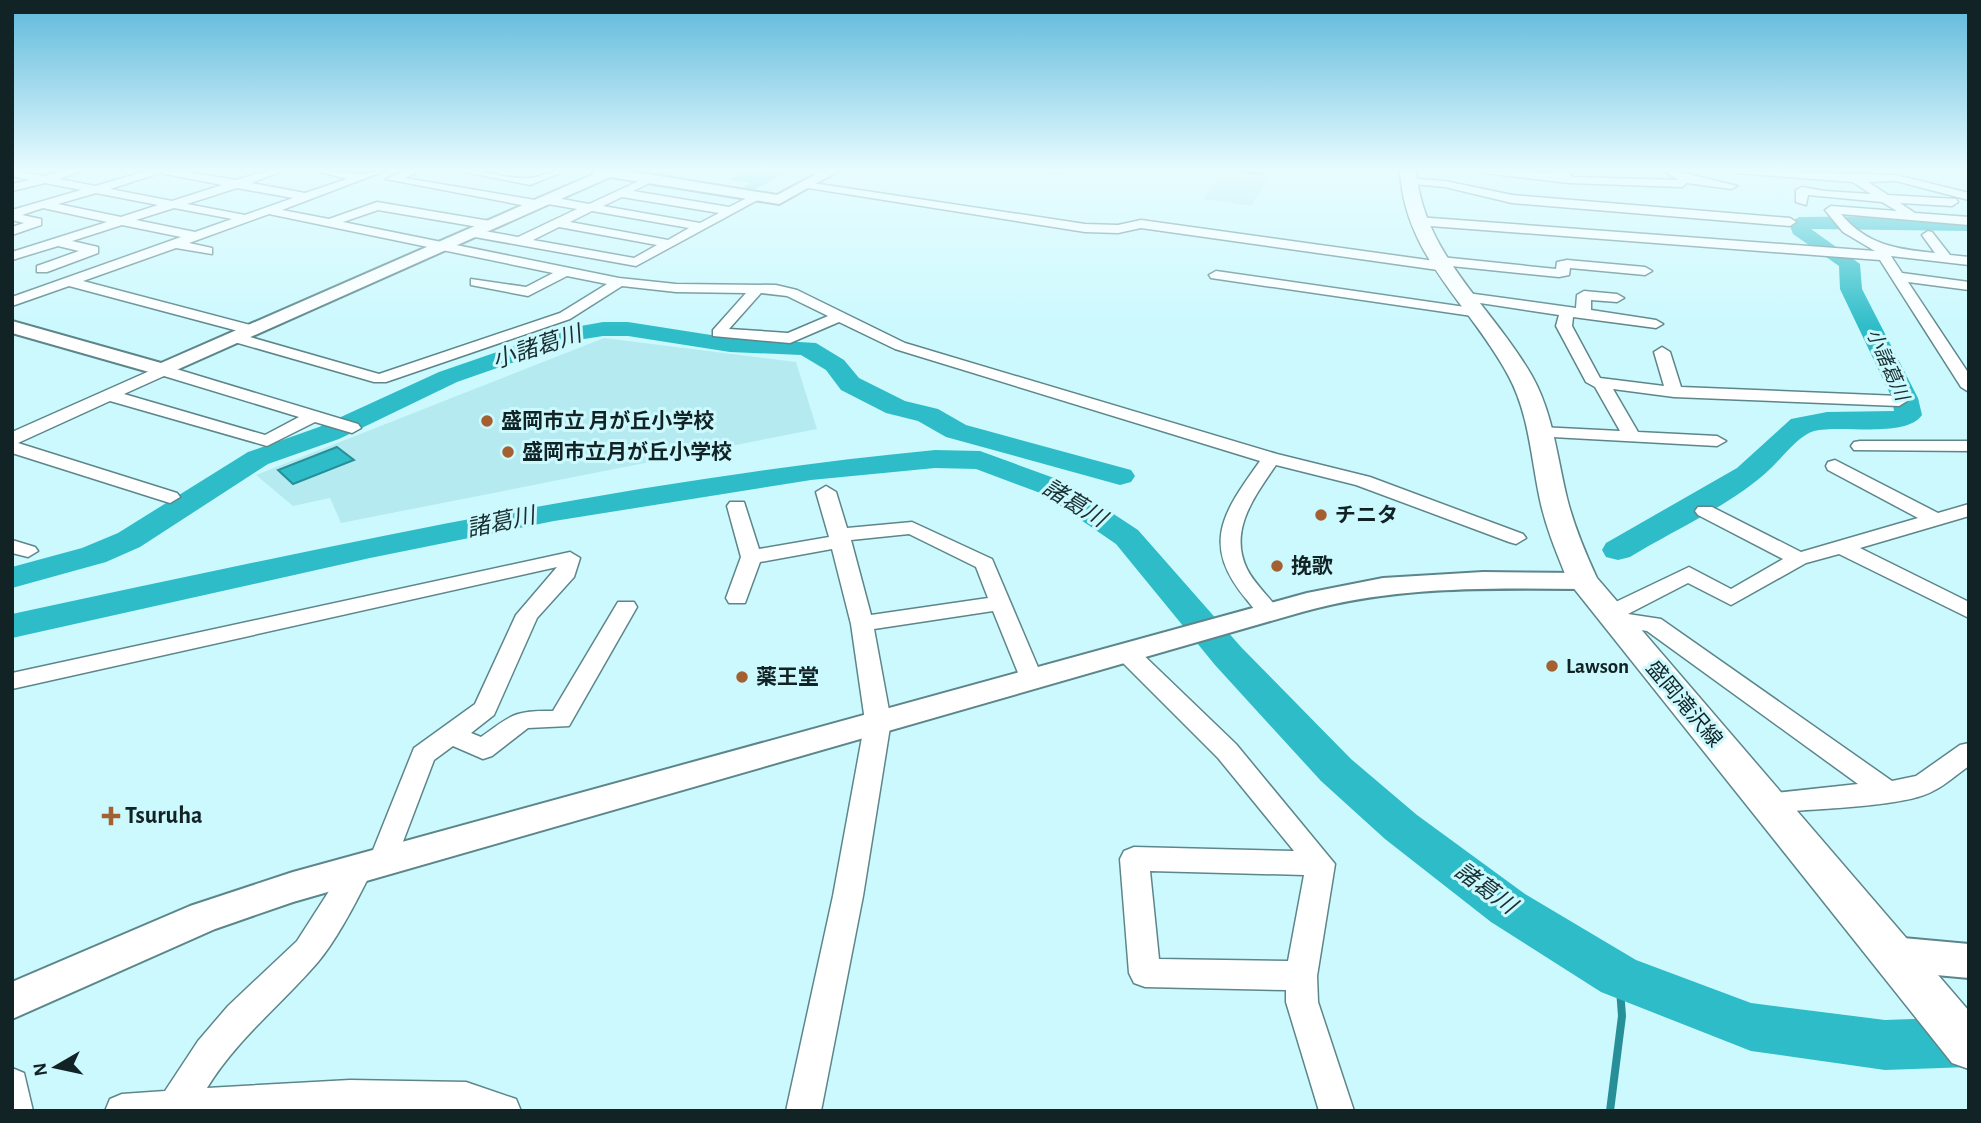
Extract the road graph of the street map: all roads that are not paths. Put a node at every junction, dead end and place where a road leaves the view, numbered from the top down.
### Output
1 (36, 222) edge
2 (116, 222) edge
3 (127, 222) edge
4 (231, 222) edge
5 (332, 222) edge
6 (475, 222) edge
7 (496, 222) edge
8 (675, 222) edge
9 (710, 222) edge
10 (1049, 222) edge
11 (1418, 222) edge
12 (1437, 222) edge
13 (1841, 222) edge
14 (558, 223) joint
15 (490, 225) junction
16 (702, 227) junction
17 (12, 231) edge
18 (473, 233) junction
19 (1928, 235) dead end
20 (194, 236) junction
21 (520, 241) junction
22 (57, 242) junction
23 (173, 244) junction
24 (670, 244) junction
25 (446, 245) junction
26 (207, 251) dead end
27 (1884, 253) junction
28 (12, 259) edge
29 (1946, 259) junction
30 (1969, 261) edge
31 (1443, 264) junction
32 (42, 269) junction
33 (567, 270) junction
34 (1645, 271) dead end
35 (1216, 275) dead end
36 (1898, 277) junction
37 (74, 280) junction
38 (476, 282) dead end
39 (619, 282) junction
40 (1969, 286) edge
41 (757, 289) junction
42 (1617, 298) dead end
43 (12, 302) edge
44 (1473, 305) junction
45 (1567, 312) junction
46 (1583, 314) junction
47 (838, 317) junction
48 (1656, 324) dead end
49 (12, 327) edge
50 (253, 330) junction
51 (236, 338) junction
52 (1662, 352) dead end
53 (163, 370) junction
54 (1601, 383) junction
55 (1969, 387) edge
56 (1674, 391) junction
57 (109, 395) junction
58 (1899, 401) dead end
59 (314, 416) junction
60 (346, 426) dead end
61 (1540, 432) junction
62 (1632, 437) junction
63 (13, 440) edge
64 (1717, 441) dead end
65 (1860, 446) dead end
66 (1969, 446) edge
67 (1271, 458) junction
68 (1835, 466) dead end
69 (826, 492) dead end
70 (170, 498) dead end
71 (737, 506) dead end
72 (1969, 510) edge
73 (1705, 511) dead end
74 (1934, 519) junction
75 (1516, 538) dead end
76 (839, 539) junction
77 (1842, 547) junction
78 (751, 556) junction
79 (1799, 559) junction
80 (1583, 581) junction
81 (737, 598) dead end
82 (1001, 603) junction
83 (626, 607) dead end
84 (1968, 609) edge
85 (1262, 614) junction
86 (1611, 616) junction
87 (863, 624) junction
88 (1129, 651) junction
89 (1031, 679) junction
90 (12, 681) edge
91 (878, 721) junction
92 (450, 734) junction
93 (1969, 752) edge
94 (1888, 792) junction
95 (1766, 802) junction
96 (371, 864) junction
97 (1321, 864) junction
98 (1969, 961) edge
99 (1903, 967) junction
100 (1301, 976) junction
101 (12, 1001) edge
102 (1969, 1047) edge
103 (12, 1085) edge
104 (346, 1104) edge
105 (176, 1106) junction
106 (16, 1111) edge
107 (122, 1111) edge
108 (503, 1111) edge
109 (803, 1111) edge
110 (1338, 1111) edge

1 - 17 street
2 - 22 street
3 - 20 street
4 - 20 street
5 - 25 street
6 - 15 street
7 - 15 street
8 - 16 street
9 - 16 street
10 - 31 street
11 - 31 main road, 盛岡滝沢線
12 - 27 street
13 - 27 street
14 - 21 street
14 - 24 street
15 - 18 street
16 - 24 street
18 - 21 street
18 - 25 street
19 - 29 street
20 - 23 street
21 - 24 street
22 - 28 street
22 - 32 street
23 - 26 street
23 - 37 street
25 - 33 street
25 - 50 street
27 - 29 street
27 - 36 street
28 - 32 street
29 - 30 street
31 - 34 street
31 - 44 main road, 盛岡滝沢線
32 - 37 street
33 - 38 street
33 - 39 street
35 - 44 street
36 - 40 street
36 - 55 street
37 - 43 street
37 - 50 street
39 - 41 street
39 - 51 street
41 - 47 street
41 - 47 street
42 - 46 street
44 - 45 street
44 - 61 main road, 盛岡滝沢線
45 - 46 street
45 - 54 street
46 - 48 street
47 - 67 street
49 - 53 street
50 - 51 street
51 - 53 street
52 - 56 street
53 - 57 street
53 - 59 street
54 - 56 street
54 - 62 street
56 - 58 street
57 - 59 street
57 - 63 street
59 - 60 street
61 - 62 street
61 - 80 main road, 盛岡滝沢線
62 - 64 street
63 - 70 street
65 - 66 street
67 - 75 street
67 - 85 street
68 - 74 street
69 - 76 street
71 - 78 street
72 - 74 street
73 - 79 street
74 - 77 street
76 - 78 street
76 - 82 street
76 - 87 street
77 - 79 street
77 - 84 street
78 - 81 street
79 - 86 street
80 - 85 street
80 - 86 main road, 盛岡滝沢線
82 - 87 street
82 - 89 street
83 - 92 street
85 - 88 street
86 - 94 street
86 - 95 main road, 盛岡滝沢線
87 - 91 street
88 - 89 street
88 - 97 street
89 - 91 street
90 - 92 street
91 - 96 street
91 - 109 street
92 - 96 street
93 - 94 street
94 - 95 street
95 - 99 main road, 盛岡滝沢線
96 - 101 street
96 - 105 street
97 - 100 street
97 - 100 street
98 - 99 street
99 - 102 main road, 盛岡滝沢線
100 - 110 street
103 - 106 street
104 - 105 street
104 - 108 street
105 - 107 street

